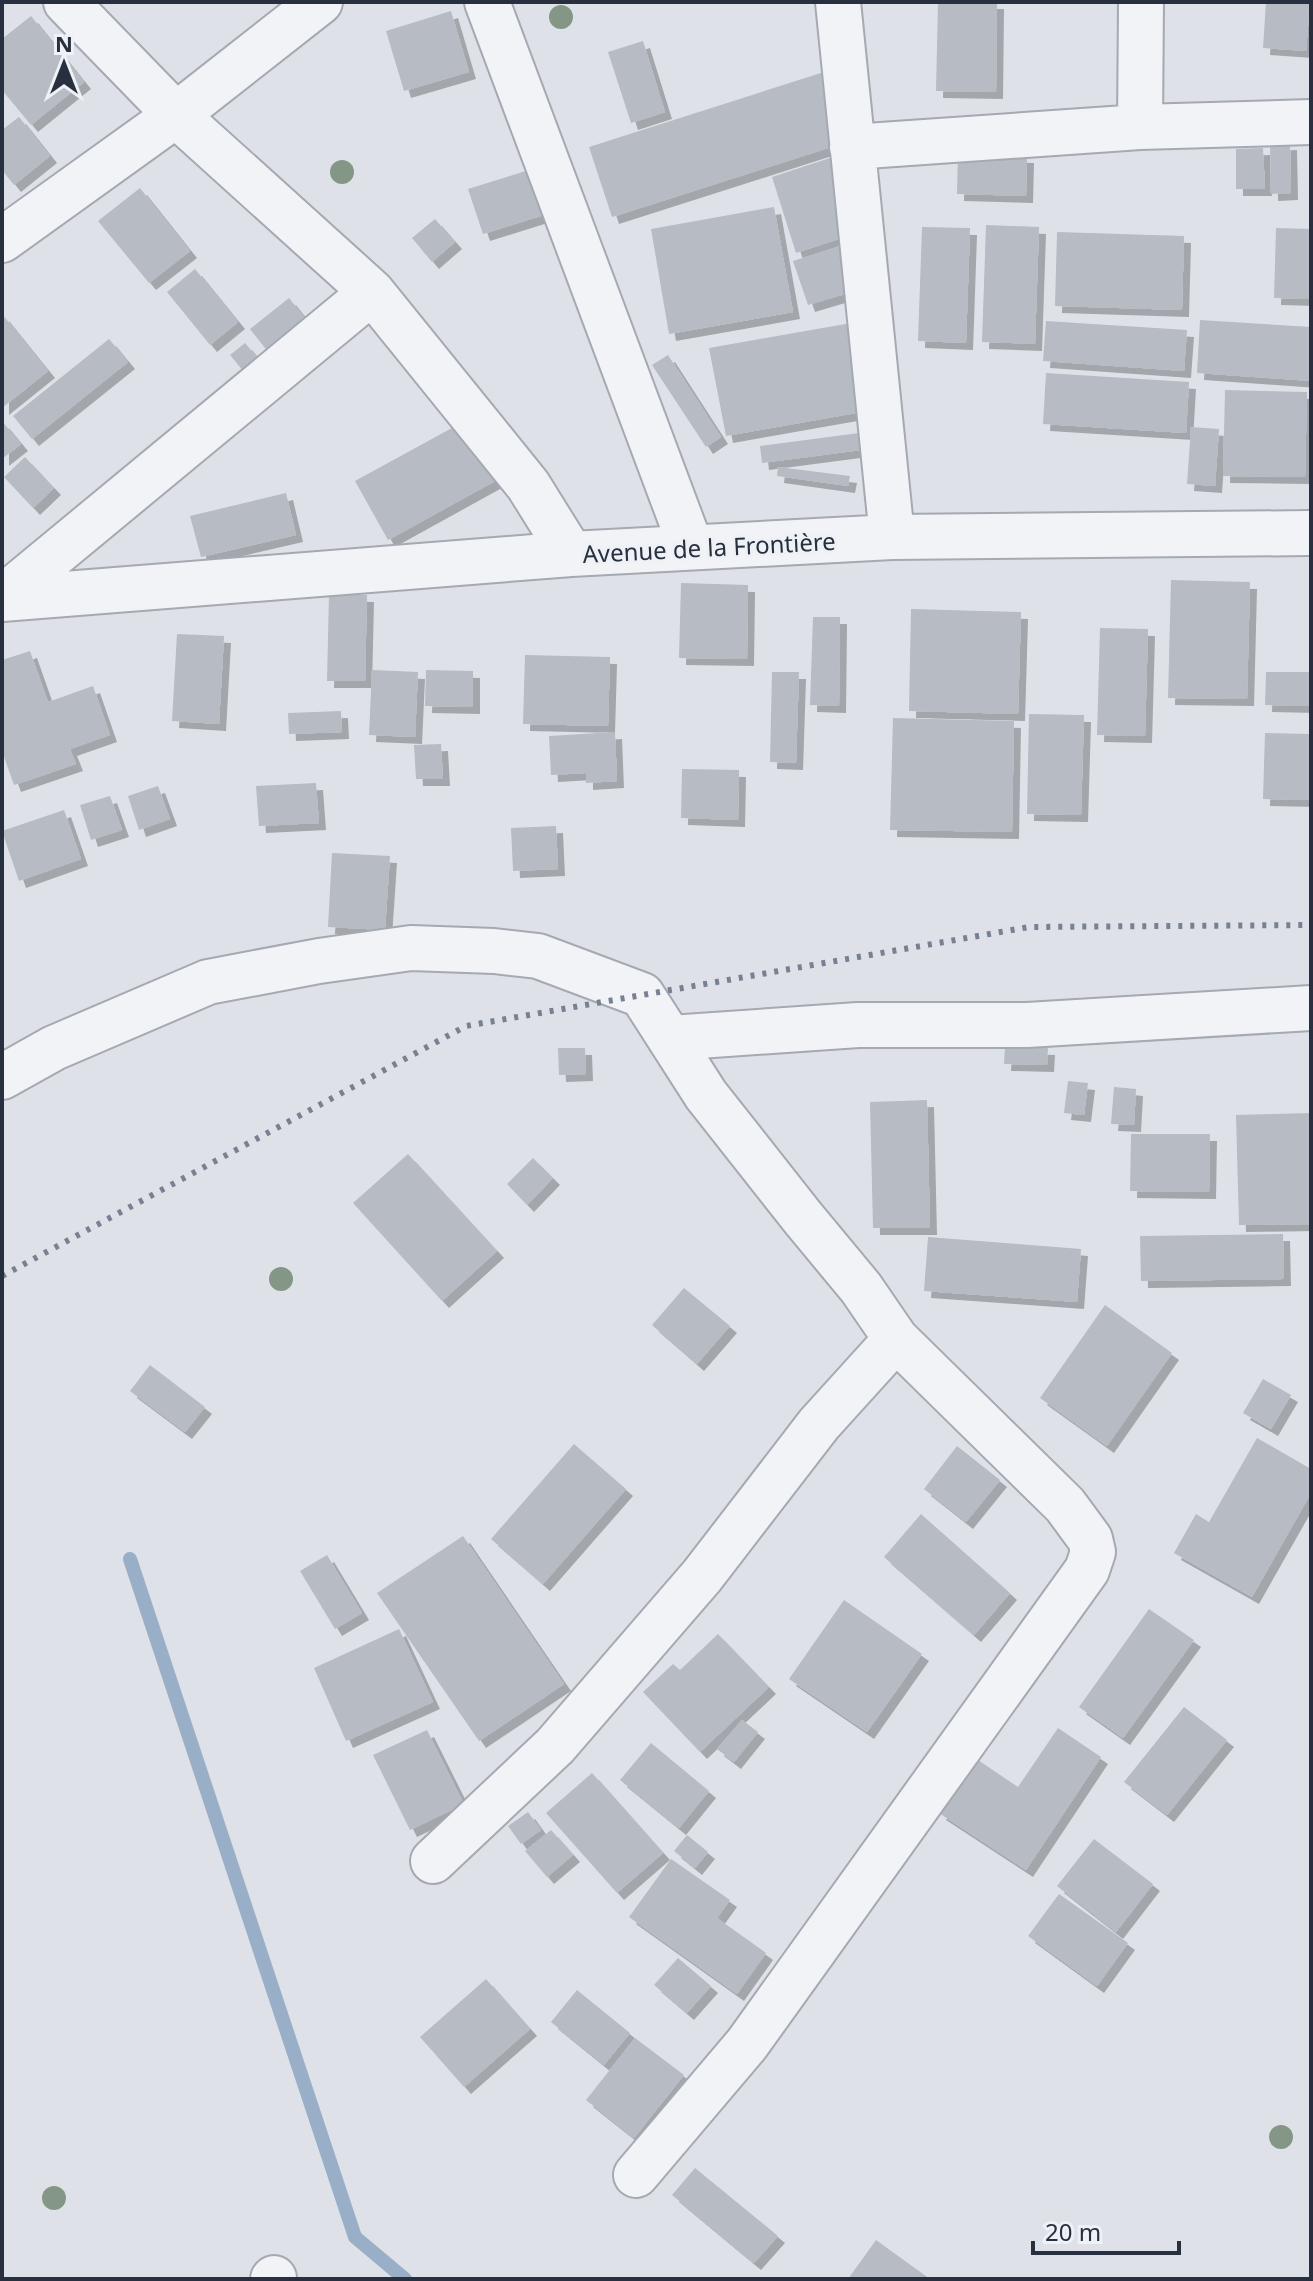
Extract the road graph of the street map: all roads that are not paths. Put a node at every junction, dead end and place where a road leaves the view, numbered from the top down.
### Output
1 (66, 2) edge
2 (320, 2) edge
3 (487, 2) edge
4 (838, 2) edge
5 (1141, 2) edge
6 (176, 115) junction
7 (1311, 122) edge
8 (1140, 127) junction
9 (852, 147) junction
10 (2, 240) edge
11 (372, 292) junction
12 (1311, 533) edge
13 (892, 537) junction
14 (691, 547) junction
15 (571, 554) junction
16 (2, 599) edge
17 (1311, 1008) edge
18 (670, 1038) junction
19 (2, 1077) edge
20 (896, 1339) junction
21 (433, 1861) dead end
22 (636, 2175) dead end

1 - 6 street, Avenue de la Frontière
2 - 6 street
3 - 14 street
4 - 9 street
5 - 8 street
6 - 10 street
6 - 11 street, Avenue de la Frontière
7 - 8 street
8 - 9 street
9 - 13 street
11 - 15 street, Avenue de la Frontière
11 - 16 street
12 - 13 street, Avenue de la Frontière
13 - 14 street, Avenue de la Frontière
14 - 15 street, Avenue de la Frontière
15 - 16 street
17 - 18 street
18 - 19 street
18 - 20 street
20 - 21 street
20 - 22 street

